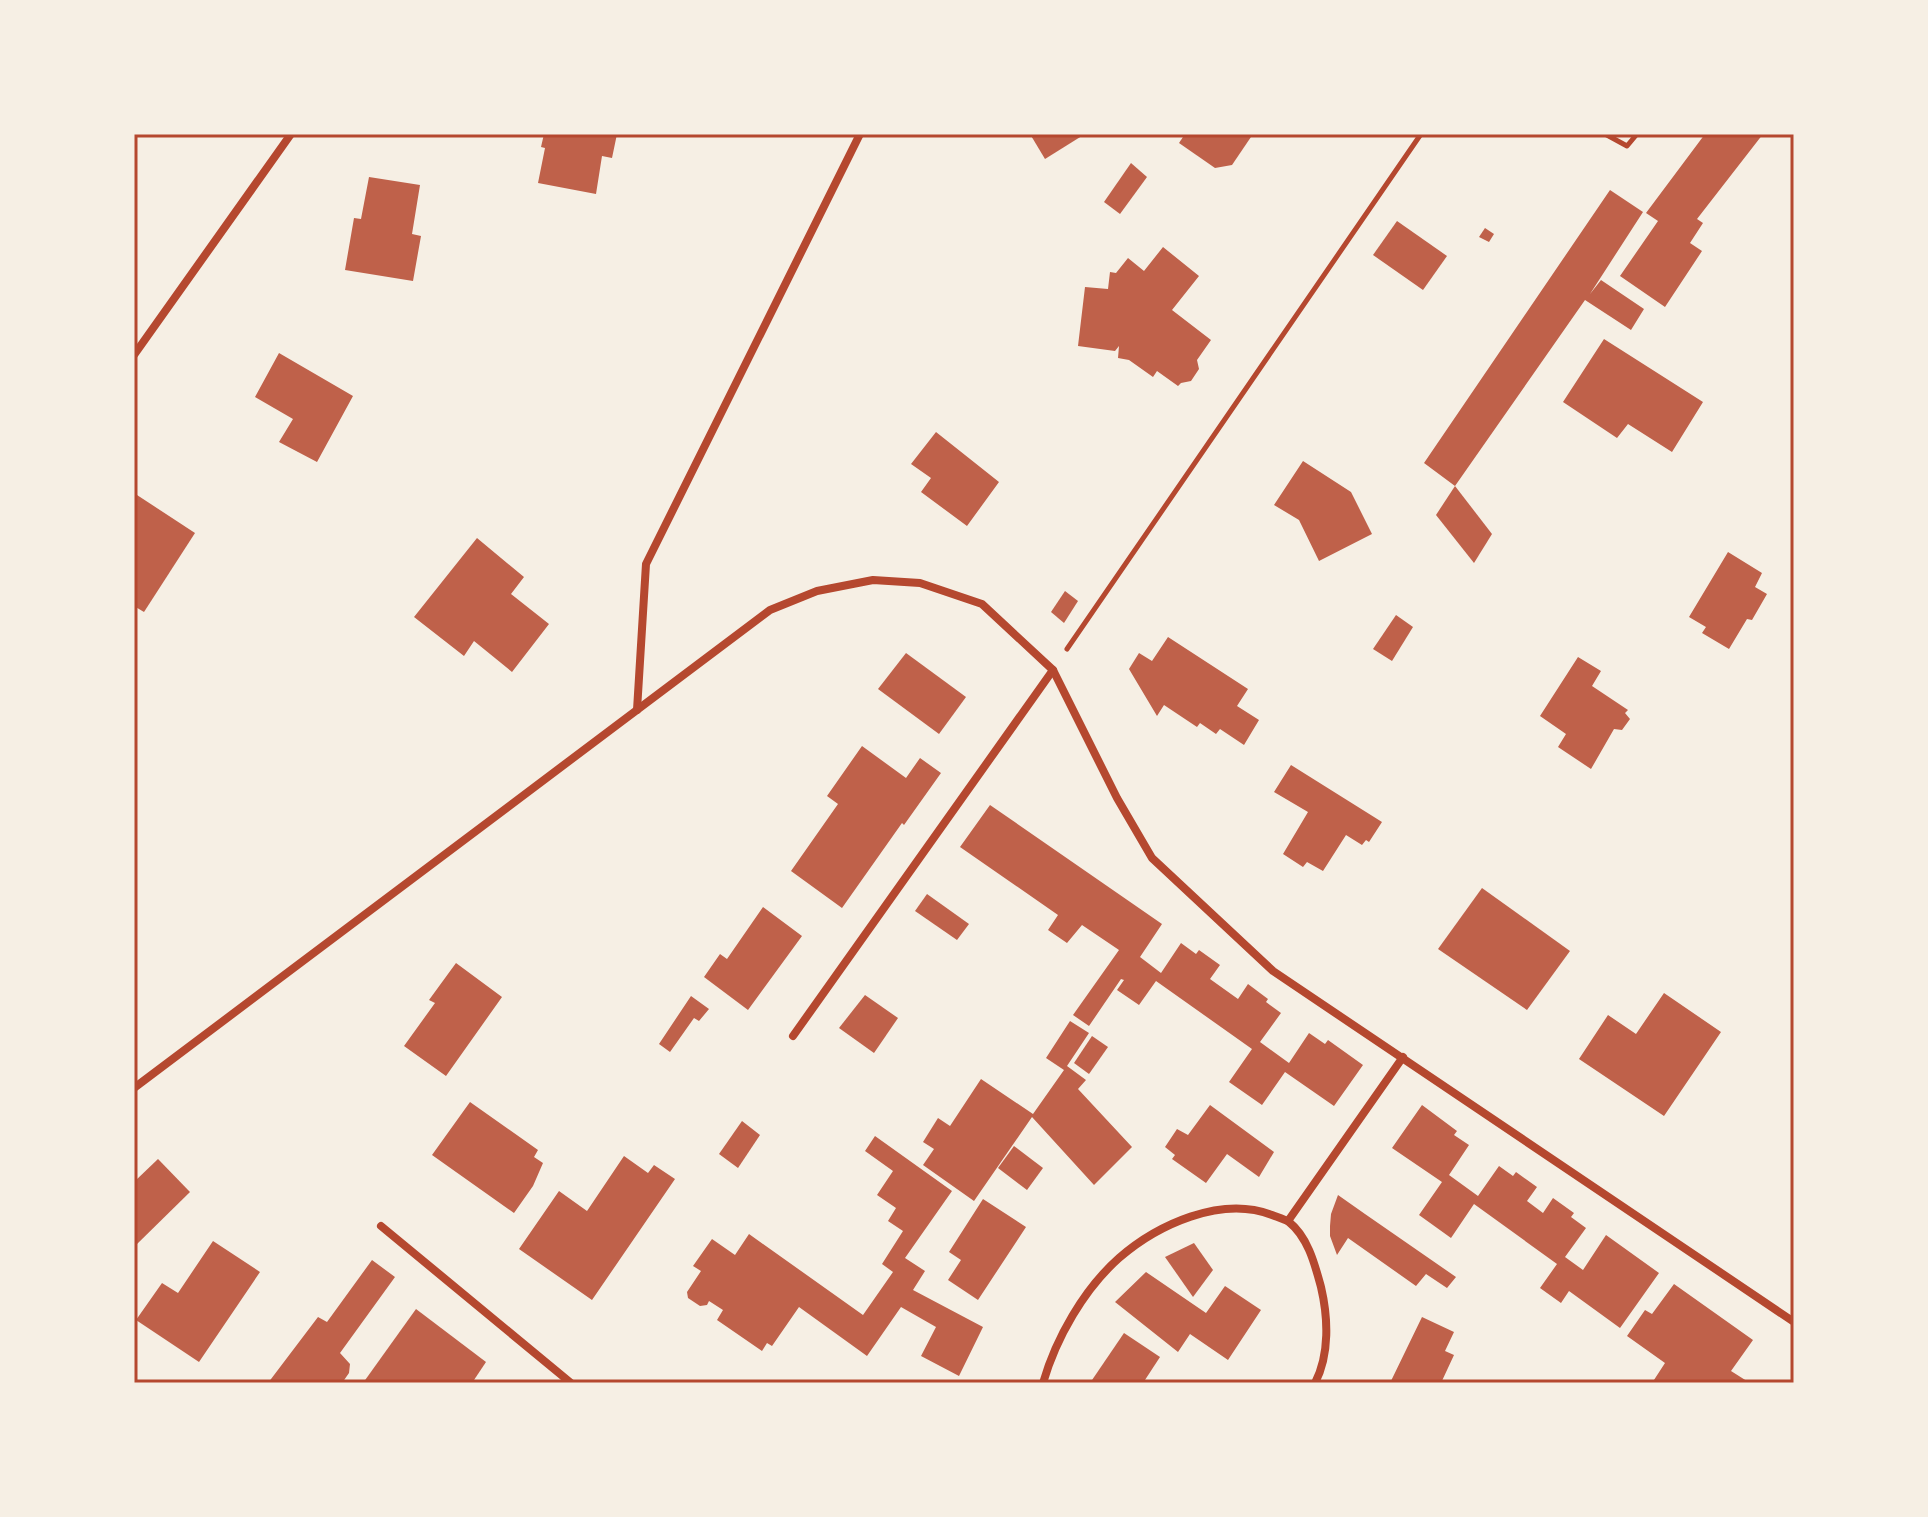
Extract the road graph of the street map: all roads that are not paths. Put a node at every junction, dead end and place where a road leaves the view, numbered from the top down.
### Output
1 (291, 134) edge
2 (860, 134) edge
3 (134, 355) edge
4 (1053, 670) junction
5 (637, 710) junction
6 (793, 1036) dead end
7 (1403, 1057) junction
8 (134, 1088) edge
9 (1288, 1221) junction
10 (381, 1226) dead end
11 (1794, 1322) edge
12 (571, 1383) edge
13 (1043, 1383) edge
14 (1315, 1383) edge

1 - 3 street
2 - 5 street
4 - 5 street
4 - 6 street
4 - 7 street
5 - 8 street
7 - 9 street
7 - 11 street
9 - 13 street
9 - 14 street
10 - 12 street

